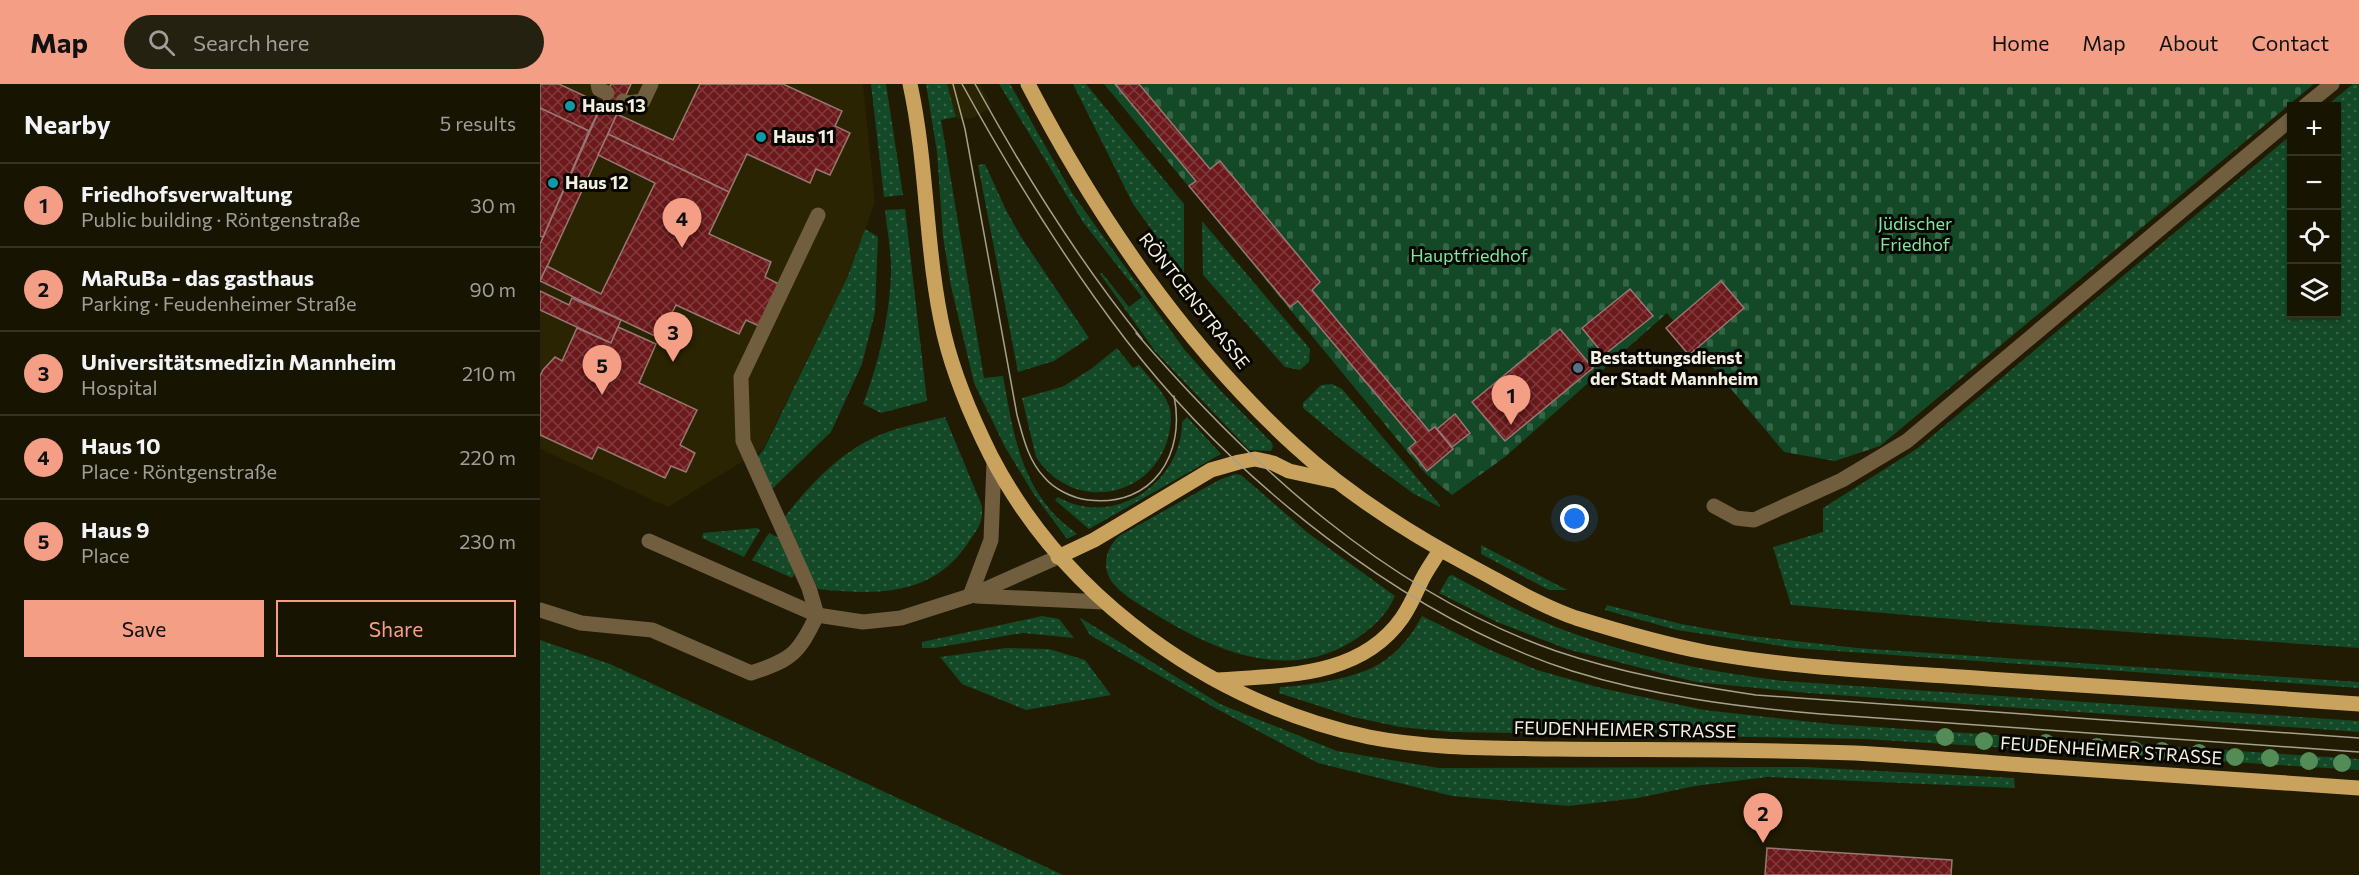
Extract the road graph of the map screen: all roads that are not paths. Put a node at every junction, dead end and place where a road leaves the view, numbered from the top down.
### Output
1 (651, 84) edge
2 (910, 84) edge
3 (1028, 84) edge
4 (2332, 84) edge
5 (623, 101) dead end
6 (2310, 102) edge
7 (2287, 122) edge
8 (818, 215) dead end
9 (994, 462) junction
10 (1338, 482) junction
11 (1714, 506) dead end
12 (649, 541) dead end
13 (1440, 550) junction
14 (1058, 556) junction
15 (970, 596) junction
16 (1104, 602) junction
17 (540, 610) edge
18 (817, 615) junction
19 (1215, 680) junction
20 (2359, 704) edge
21 (2359, 788) edge

1 - 5 street
2 - 9 main road
3 - 10 main road, RÖNTGENSTRASSE
4 - 6 street
7 - 11 street
8 - 18 street
9 - 14 main road, FEUDENHEIMER STRASSE
9 - 15 street
10 - 13 main road, RÖNTGENSTRASSE
10 - 14 main road
12 - 18 street
13 - 19 main road
13 - 20 main road, RÖNTGENSTRASSE
14 - 15 street
14 - 16 main road, FEUDENHEIMER STRASSE
15 - 16 street
15 - 18 street
16 - 19 main road, FEUDENHEIMER STRASSE
17 - 18 street
19 - 21 main road, FEUDENHEIMER STRASSE

